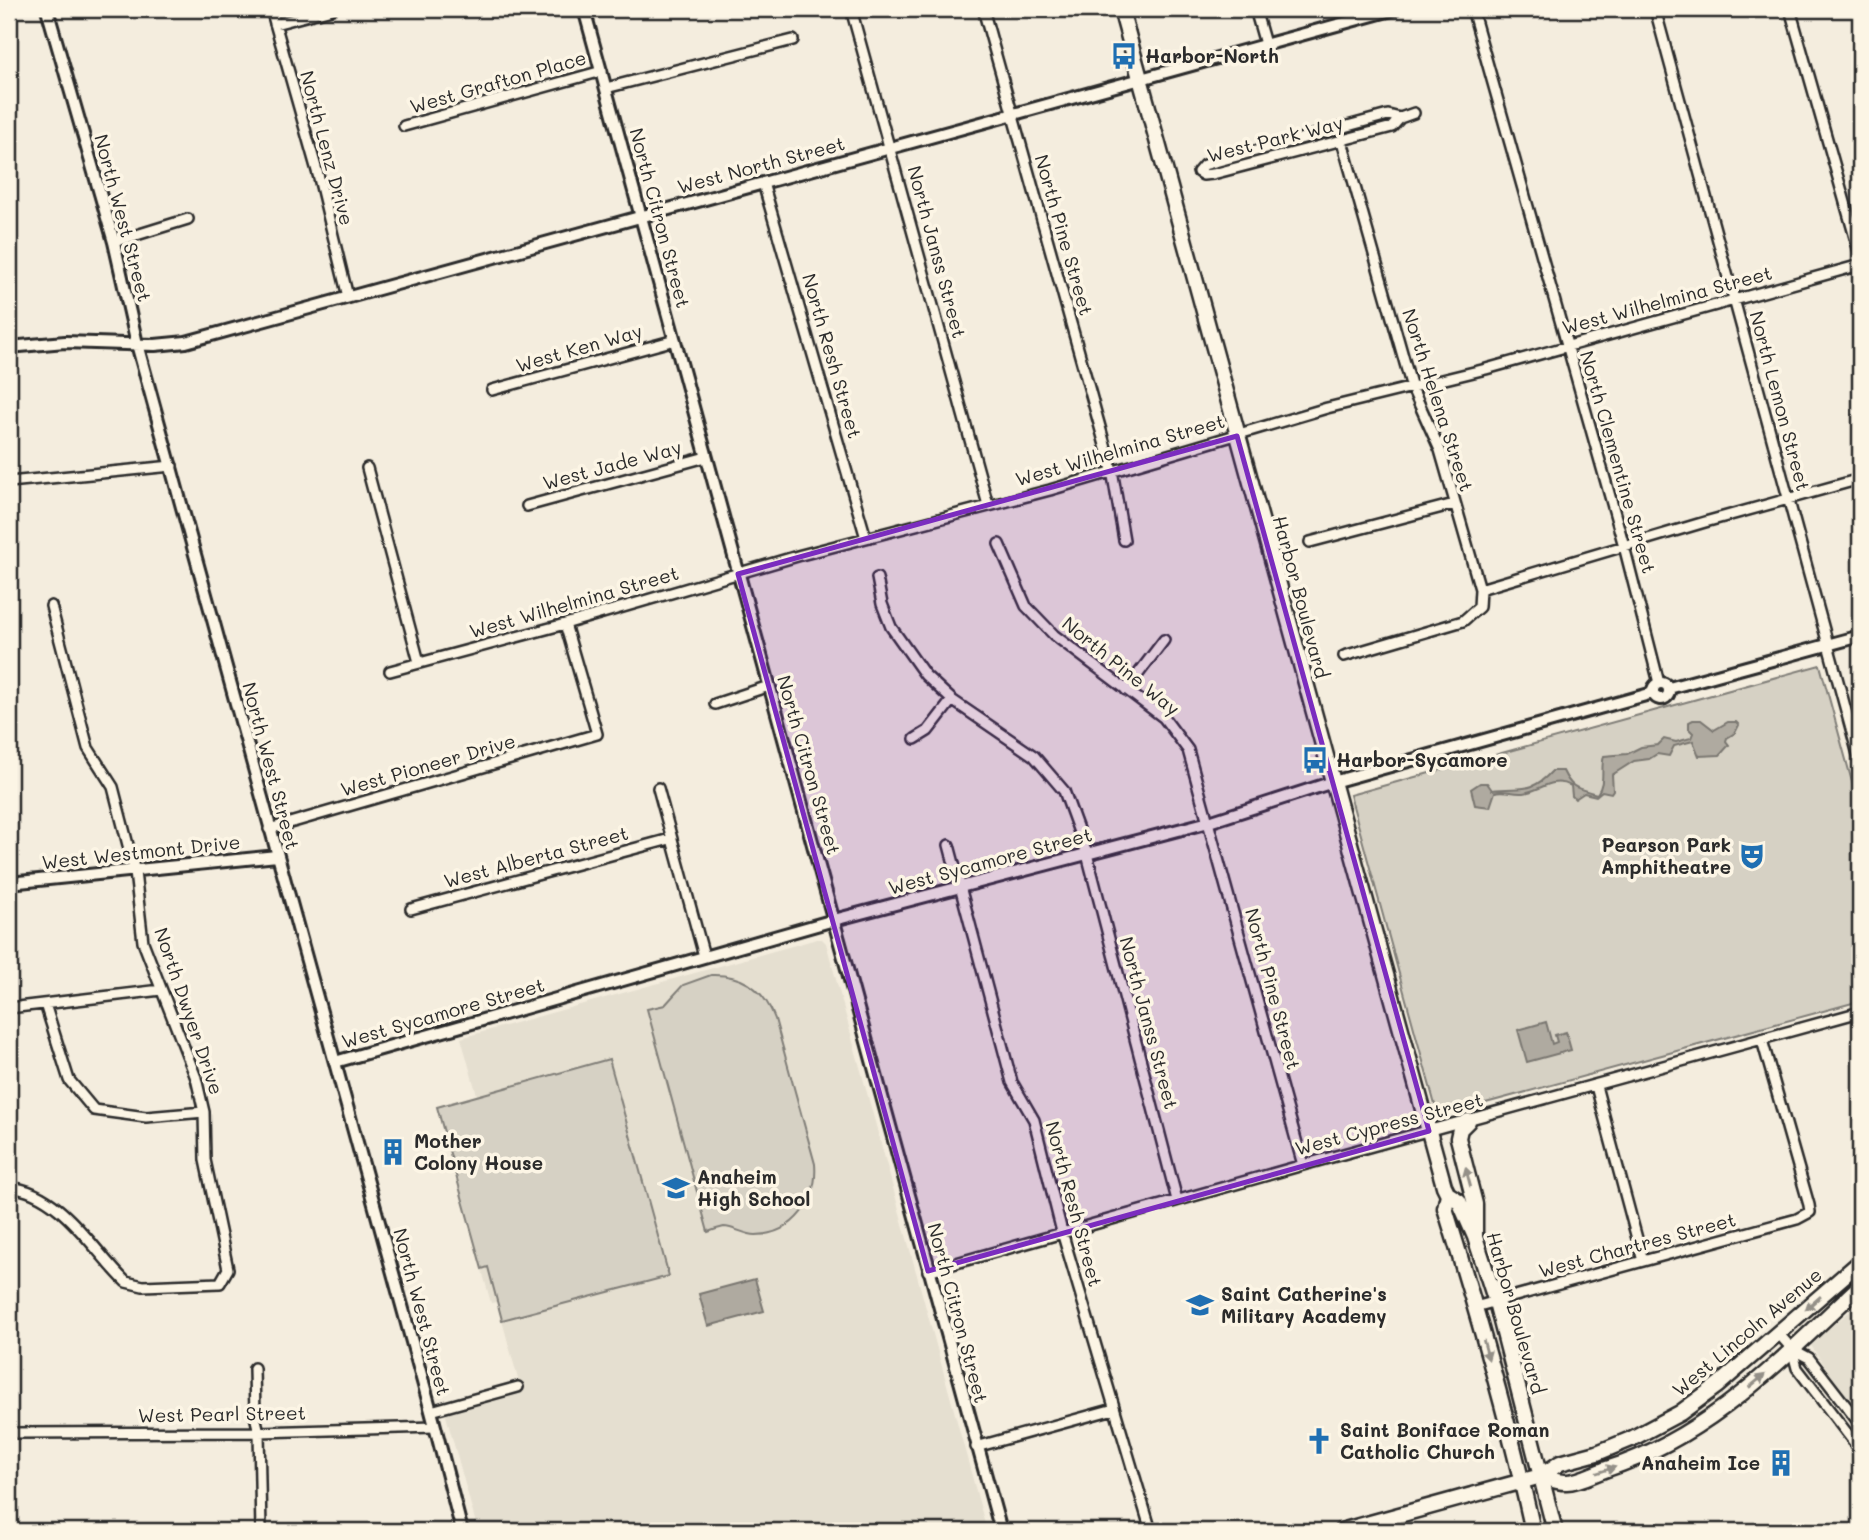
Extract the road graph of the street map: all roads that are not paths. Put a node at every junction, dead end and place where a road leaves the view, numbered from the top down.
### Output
1 (47, 9) edge
2 (271, 9) edge
3 (332, 9) edge
4 (584, 9) edge
5 (851, 9) edge
6 (983, 9) edge
7 (1121, 9) edge
8 (1255, 9) edge
9 (1391, 9) edge
10 (1472, 9) edge
11 (1655, 9) edge
12 (1790, 9) edge
13 (275, 24) junction
14 (793, 40) dead end
15 (1265, 44) junction
16 (601, 71) junction
17 (1140, 79) junction
18 (606, 88) junction
19 (1414, 113) dead end
20 (1012, 114) junction
21 (1400, 118) junction
22 (404, 126) dead end
23 (1342, 141) junction
24 (890, 148) junction
25 (763, 183) junction
26 (641, 217) junction
27 (188, 219) dead end
28 (114, 242) junction
29 (1860, 255) edge
30 (1860, 265) edge
31 (348, 297) junction
32 (1734, 300) junction
33 (675, 340) junction
34 (137, 344) junction
35 (1567, 345) junction
36 (9, 347) edge
37 (1412, 388) junction
38 (492, 390) dead end
39 (1237, 436) junction
40 (706, 457) junction
41 (172, 466) junction
42 (367, 468) dead end
43 (1112, 470) junction
44 (1860, 480) edge
45 (9, 482) edge
46 (1789, 500) junction
47 (1454, 504) junction
48 (988, 505) junction
49 (527, 506) dead end
50 (866, 538) junction
51 (1124, 540) dead end
52 (1310, 541) dead end
53 (999, 544) dead end
54 (1624, 546) junction
55 (738, 574) junction
56 (877, 578) dead end
57 (1479, 589) junction
58 (51, 606) dead end
59 (565, 624) junction
60 (1860, 636) edge
61 (1164, 640) dead end
62 (1828, 645) junction
63 (1344, 656) dead end
64 (419, 662) junction
65 (390, 671) dead end
66 (768, 685) junction
67 (1661, 688) junction
68 (1126, 691) junction
69 (952, 700) junction
70 (715, 704) dead end
71 (915, 739) dead end
72 (1860, 762) edge
73 (1333, 782) junction
74 (658, 788) dead end
75 (1209, 822) junction
76 (269, 829) junction
77 (670, 839) junction
78 (950, 845) dead end
79 (1087, 854) junction
80 (277, 856) junction
81 (135, 872) junction
82 (9, 883) edge
83 (960, 888) junction
84 (411, 909) dead end
85 (834, 919) junction
86 (704, 956) junction
87 (161, 990) junction
88 (45, 1004) junction
89 (9, 1008) edge
90 (1860, 1012) edge
91 (1762, 1040) junction
92 (335, 1062) junction
93 (1595, 1086) junction
94 (204, 1112) junction
95 (1468, 1121) junction
96 (1429, 1131) junction
97 (1303, 1165) junction
98 (9, 1187) edge
99 (1448, 1194) junction
100 (1177, 1200) junction
101 (1062, 1232) junction
102 (1475, 1237) junction
103 (1643, 1261) junction
104 (1860, 1262) edge
105 (928, 1271) junction
106 (1860, 1286) edge
107 (1496, 1301) junction
108 (1475, 1307) junction
109 (1778, 1334) junction
110 (1792, 1349) junction
111 (254, 1368) dead end
112 (518, 1387) dead end
113 (1114, 1409) junction
114 (431, 1411) junction
115 (1860, 1424) edge
116 (435, 1427) junction
117 (259, 1432) junction
118 (9, 1433) edge
119 (976, 1447) junction
120 (1860, 1450) edge
121 (1541, 1476) junction
122 (1522, 1481) junction
123 (261, 1531) edge
124 (462, 1531) edge
125 (1000, 1531) edge
126 (1151, 1531) edge
127 (1341, 1531) edge
128 (1533, 1531) edge
129 (1555, 1531) edge

1 - 28 street, North West Street
2 - 13 street, North Lenz Drive
3 - 13 street
4 - 16 street, North Citron Street
5 - 24 street, North Janss Street
6 - 20 street, North Pine Street
7 - 17 main road, Harbor Boulevard
8 - 15 street
9 - 15 street, West North Street
10 - 35 street, North Clementine Street
11 - 32 street, North Lemon Street
12 - 29 street
13 - 31 street, North Lenz Drive
14 - 18 street, West Grafton Place
15 - 17 street, West North Street
16 - 18 street, North Citron Street
16 - 22 street, West Grafton Place
17 - 20 street, West North Street
17 - 39 main road, Harbor Boulevard
18 - 26 street, North Citron Street
19 - 21 street, West Park Way
20 - 24 street, West North Street
20 - 43 street, North Pine Street
21 - 23 street, West Park Way
21 - 23 street, West Park Way
23 - 37 street, North Helena Street
24 - 25 street, West North Street
24 - 48 street, North Janss Street
25 - 26 street, West North Street
25 - 50 street, North Resh Street
26 - 31 street, West North Street
26 - 33 street, North Citron Street
27 - 28 street
28 - 34 street, North West Street
30 - 32 street, West Wilhelmina Street
31 - 34 street, West North Street
32 - 35 street, West Wilhelmina Street
32 - 46 street, North Lemon Street
33 - 38 street, West Ken Way
33 - 40 street, North Citron Street
34 - 36 street, West North Street
34 - 41 street, North West Street
35 - 37 street, West Wilhelmina Street
35 - 54 street, North Clementine Street
37 - 39 street, West Wilhelmina Street
37 - 47 street, North Helena Street
39 - 43 street, West Wilhelmina Street
39 - 73 main road, Harbor Boulevard
40 - 49 street, West Jade Way
40 - 55 street, North Citron Street
41 - 45 street
41 - 76 street, North West Street
42 - 64 street
43 - 48 street, West Wilhelmina Street
43 - 51 street, North Pine Street
44 - 46 street
46 - 54 street
46 - 62 street, North Lemon Street
47 - 52 street
47 - 57 street, North Helena Street
48 - 50 street, West Wilhelmina Street
50 - 55 street, West Wilhelmina Street
53 - 68 street, North Pine Way
54 - 57 street
54 - 67 street, North Clementine Street
55 - 59 street, West Wilhelmina Street
55 - 66 street, North Citron Street
56 - 69 street, North Janss Street
57 - 63 street
58 - 81 street, North Dwyer Drive
59 - 64 street, West Wilhelmina Street
59 - 76 street, West Pioneer Drive
60 - 62 street, West Sycamore Street
61 - 68 street
62 - 67 street, West Sycamore Street
62 - 72 street, North Lemon Street
64 - 65 street, West Wilhelmina Street
66 - 70 street
66 - 85 street, North Citron Street
67 - 73 street, West Sycamore Street
68 - 75 street, North Pine Way
69 - 71 street
69 - 79 street, North Janss Street
73 - 75 street, West Sycamore Street
73 - 96 main road, Harbor Boulevard
74 - 77 street
75 - 79 street, West Sycamore Street
75 - 97 street, North Pine Street
76 - 80 street, North West Street
77 - 84 street, West Alberta Street
77 - 86 street
78 - 83 street, North Resh Street
79 - 83 street, West Sycamore Street
79 - 100 street, North Janss Street
80 - 81 street, West Westmont Drive
80 - 92 street, North West Street
81 - 82 street, West Westmont Drive
81 - 87 street, North Dwyer Drive
83 - 85 street, West Sycamore Street
83 - 101 street, North Resh Street
85 - 86 street, West Sycamore Street
85 - 105 street, North Citron Street
86 - 92 street, West Sycamore Street
87 - 88 street
87 - 94 street, North Dwyer Drive
88 - 89 street
88 - 94 street
90 - 91 street, West Cypress Street
91 - 93 street, West Cypress Street
91 - 103 street, West Chartres Street
92 - 114 street, North West Street
93 - 95 street, West Cypress Street
93 - 103 street
94 - 98 street, North Dwyer Drive
95 - 96 street, West Cypress Street
102 -> 95 main road
96 - 97 street, West Cypress Street
96 - 99 main road, Harbor Boulevard
97 - 100 street, West Cypress Street
99 - 102 main road, Harbor Boulevard
99 - 108 main road, Harbor Boulevard
100 - 101 street, West Cypress Street
101 - 105 street, West Cypress Street
101 - 113 street, North Resh Street
102 - 107 main road, Harbor Boulevard
103 - 107 street, West Chartres Street
104 -> 109 main road, West Lincoln Avenue
105 - 119 street, North Citron Street
106 - 110 main road, West Lincoln Avenue
107 - 108 street, West Chartres Street
107 - 121 main road, Harbor Boulevard
108 -> 122 main road, Harbor Boulevard
109 - 110 street
109 - 121 main road, West Lincoln Avenue
110 - 115 street
110 - 120 street
121 -> 110 main road, West Lincoln Avenue
111 - 117 street
112 - 114 street
113 - 119 street
113 - 126 street, North Resh Street
114 - 116 street, North West Street
116 - 117 street, West Pearl Street
116 - 124 street, North West Street
117 - 118 street, West Pearl Street
117 - 123 street
119 - 125 street, North Citron Street
121 - 122 main road, West Lincoln Avenue
121 - 129 main road, Harbor Boulevard
122 - 127 main road, West Lincoln Avenue
122 - 128 main road, Harbor Boulevard

